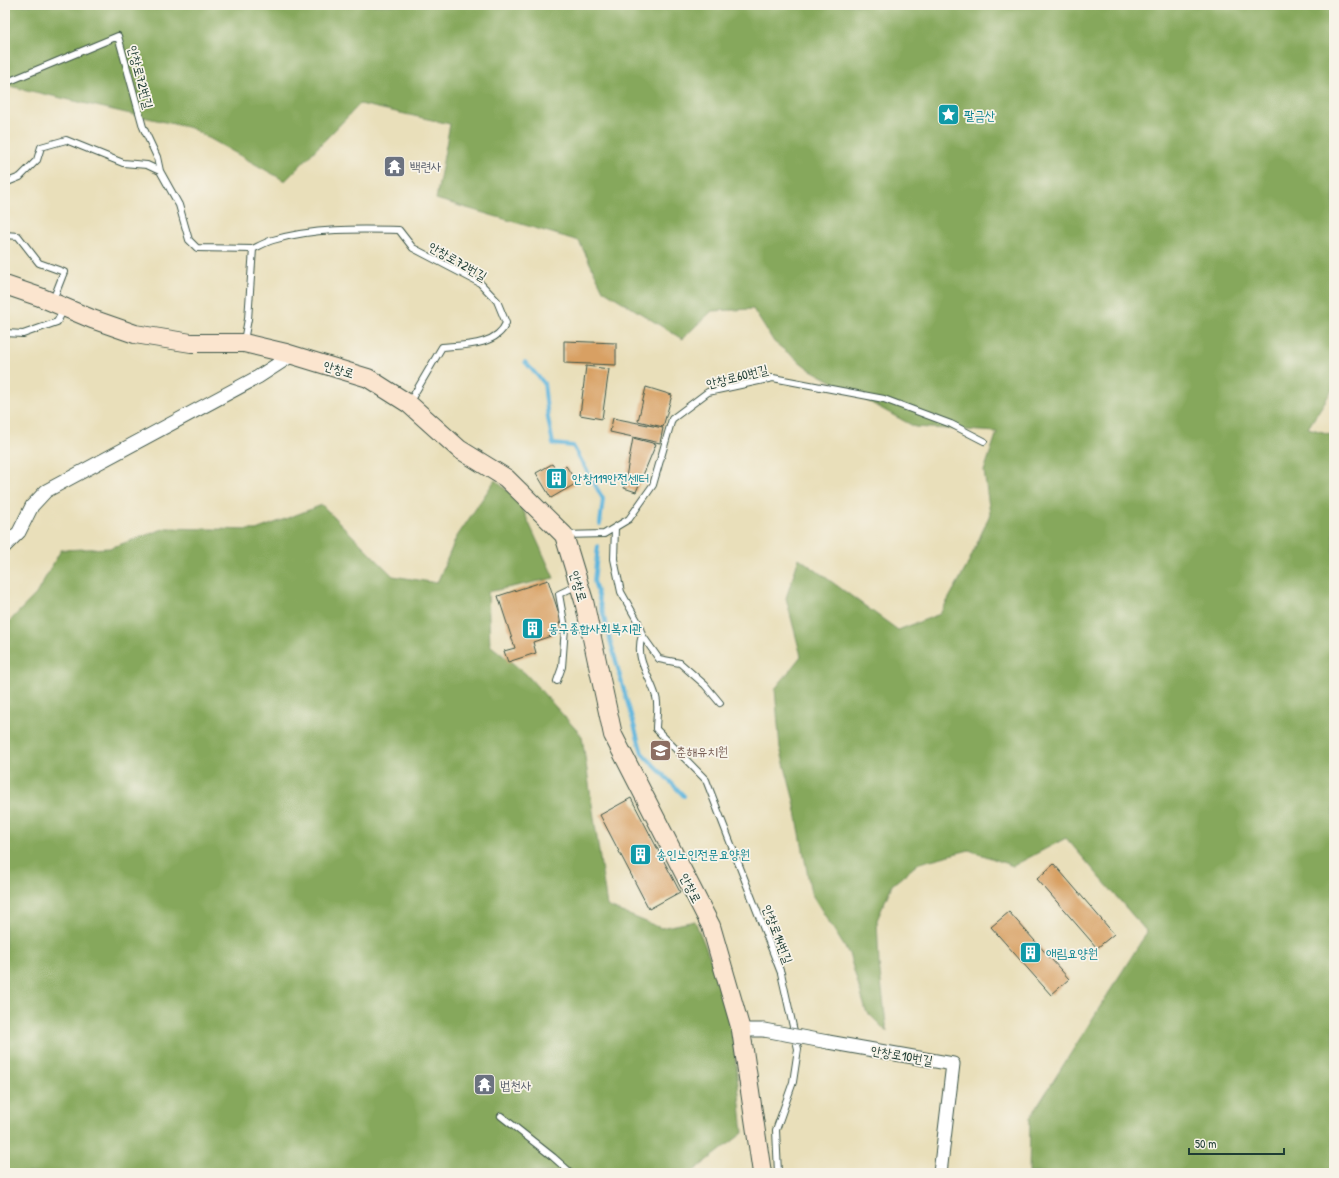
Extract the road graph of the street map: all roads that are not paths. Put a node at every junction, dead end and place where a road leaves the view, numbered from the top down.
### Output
1 (5, 83) edge
2 (160, 171) junction
3 (5, 183) edge
4 (5, 235) edge
5 (253, 249) junction
6 (5, 285) edge
7 (58, 305) junction
8 (5, 333) edge
9 (244, 343) junction
10 (292, 355) junction
11 (409, 404) junction
12 (984, 441) dead end
13 (615, 528) junction
14 (564, 535) junction
15 (5, 546) edge
16 (579, 585) junction
17 (642, 635) junction
18 (557, 681) dead end
19 (720, 703) dead end
20 (741, 1030) junction
21 (501, 1116) dead end
22 (571, 1173) edge
23 (762, 1173) edge
24 (778, 1173) edge
25 (940, 1173) edge

1 - 2 lane, 안창로72번길
2 - 3 lane
2 - 5 lane, 안창로72번길
4 - 7 lane
5 - 9 lane
5 - 11 lane, 안창로72번길
6 - 7 street, 안창로
7 - 8 lane
7 - 9 street, 안창로
9 - 10 street, 안창로
10 - 11 street, 안창로
10 - 15 street
11 - 14 street, 안창로
12 - 13 lane, 안창로60번길
13 - 14 lane, 안창로60번길
13 - 17 lane
14 - 16 street, 안창로
16 - 18 lane
16 - 20 street, 안창로
17 - 19 lane
17 - 24 lane, 안창로14번길
20 - 23 street, 안창로
20 - 25 street, 안창로10번길, bridge
21 - 22 lane

